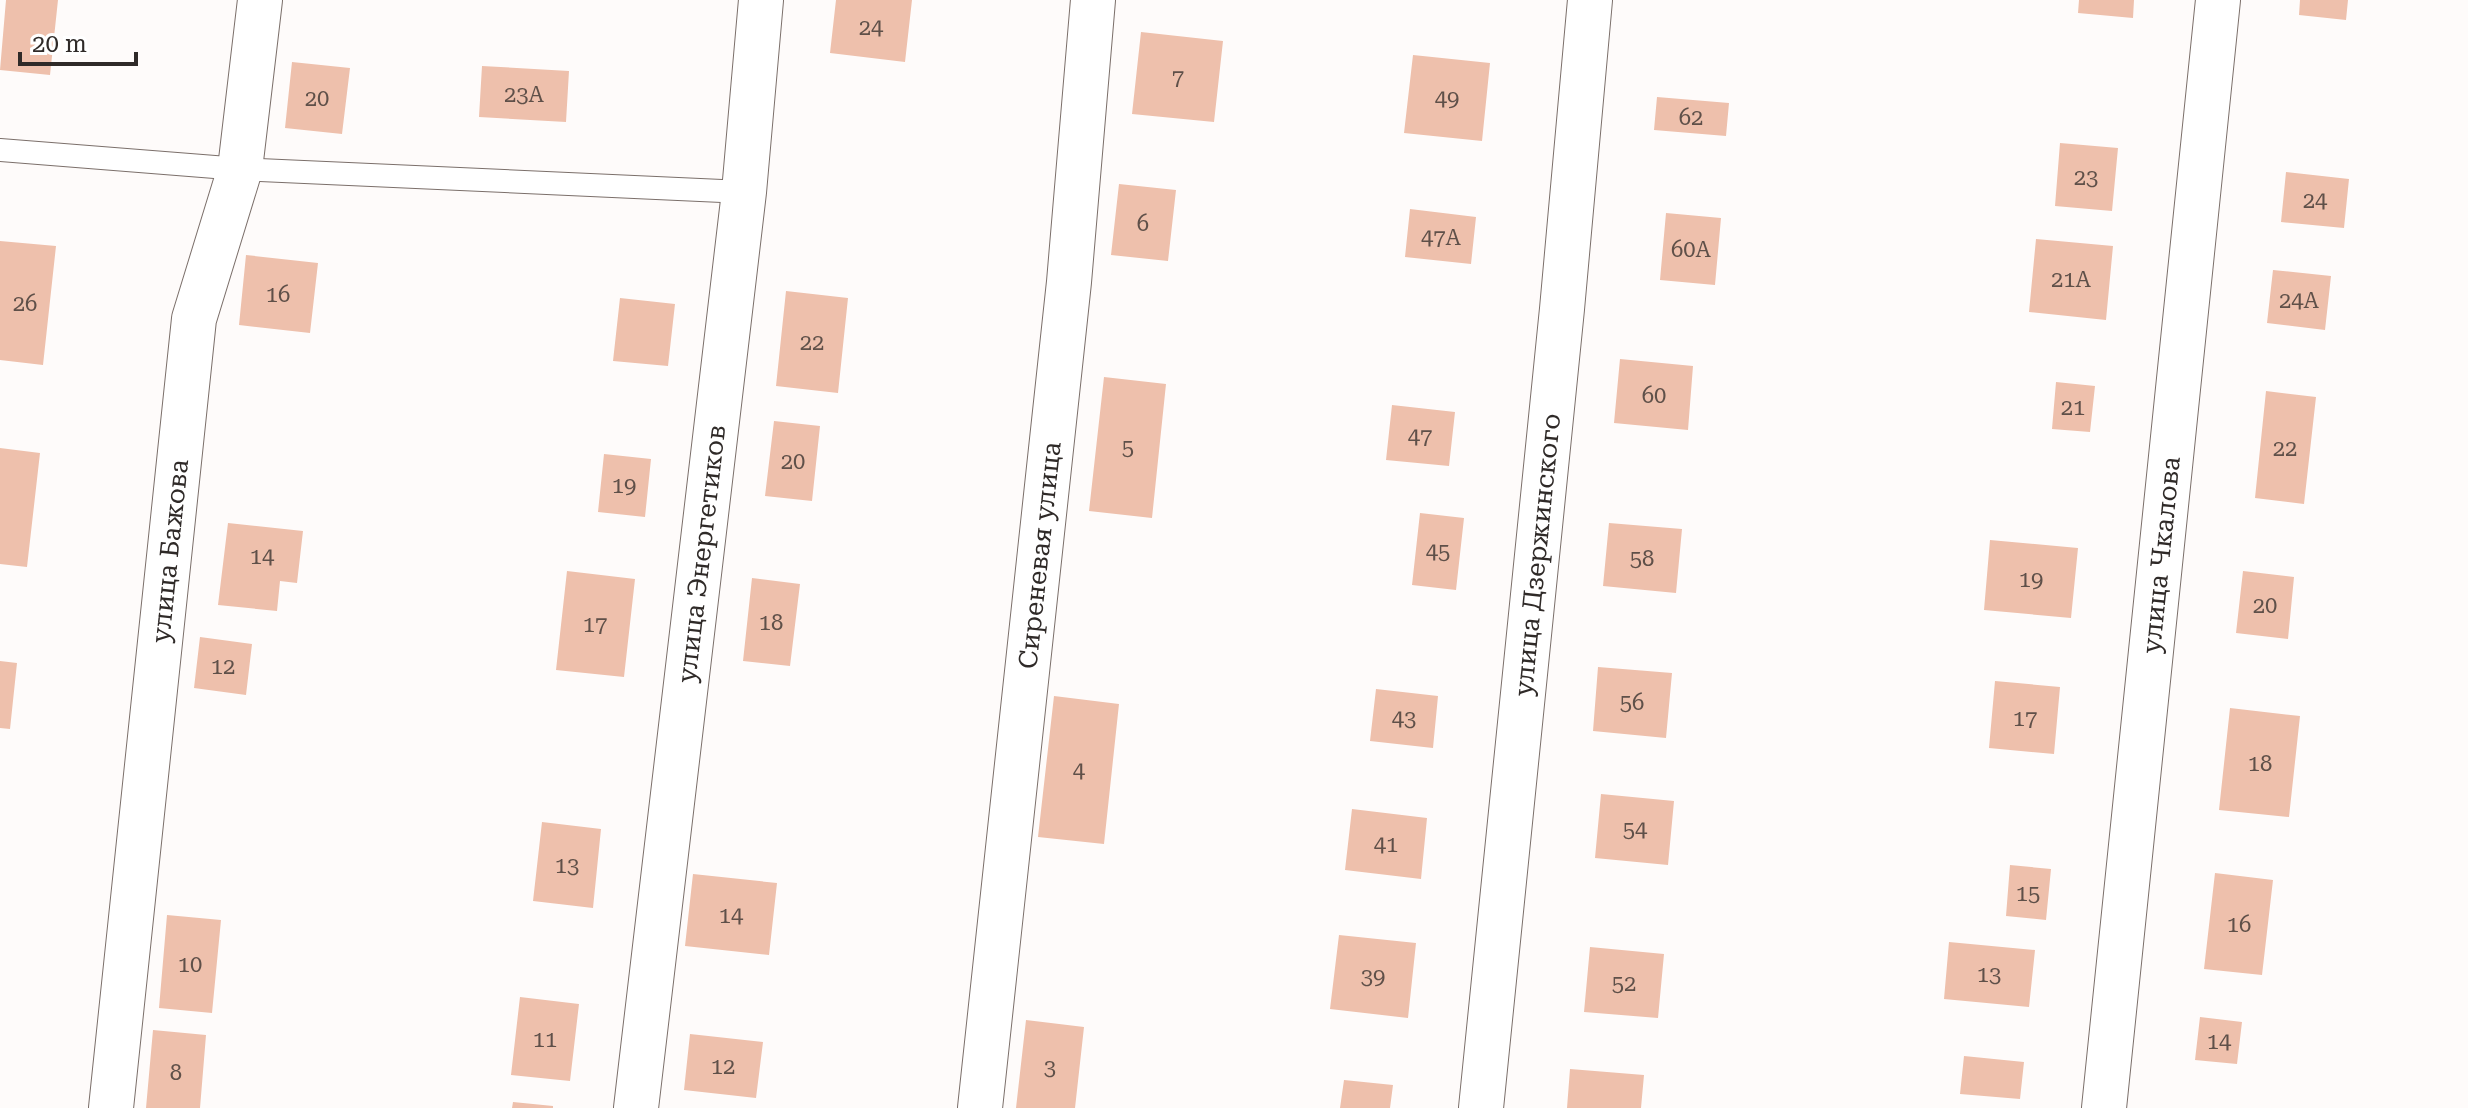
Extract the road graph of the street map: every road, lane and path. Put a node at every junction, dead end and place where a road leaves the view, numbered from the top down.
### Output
1 (260, 0) edge
2 (761, 0) edge
3 (1093, 0) edge
4 (1590, 0) edge
5 (2218, 0) edge
6 (0, 150) edge
7 (240, 169) junction
8 (744, 192) junction
9 (111, 1108) edge
10 (636, 1108) edge
11 (980, 1108) edge
12 (1481, 1108) edge
13 (2104, 1108) edge

1 - 7 street, улица Бажова
2 - 8 street, улица Энергетиков
3 - 11 street, Сиреневая улица
4 - 12 street, улица Дзержинского
5 - 13 street, улица Чкалова
6 - 7 lane
7 - 8 lane
7 - 9 street, улица Бажова
8 - 10 street, улица Энергетиков

